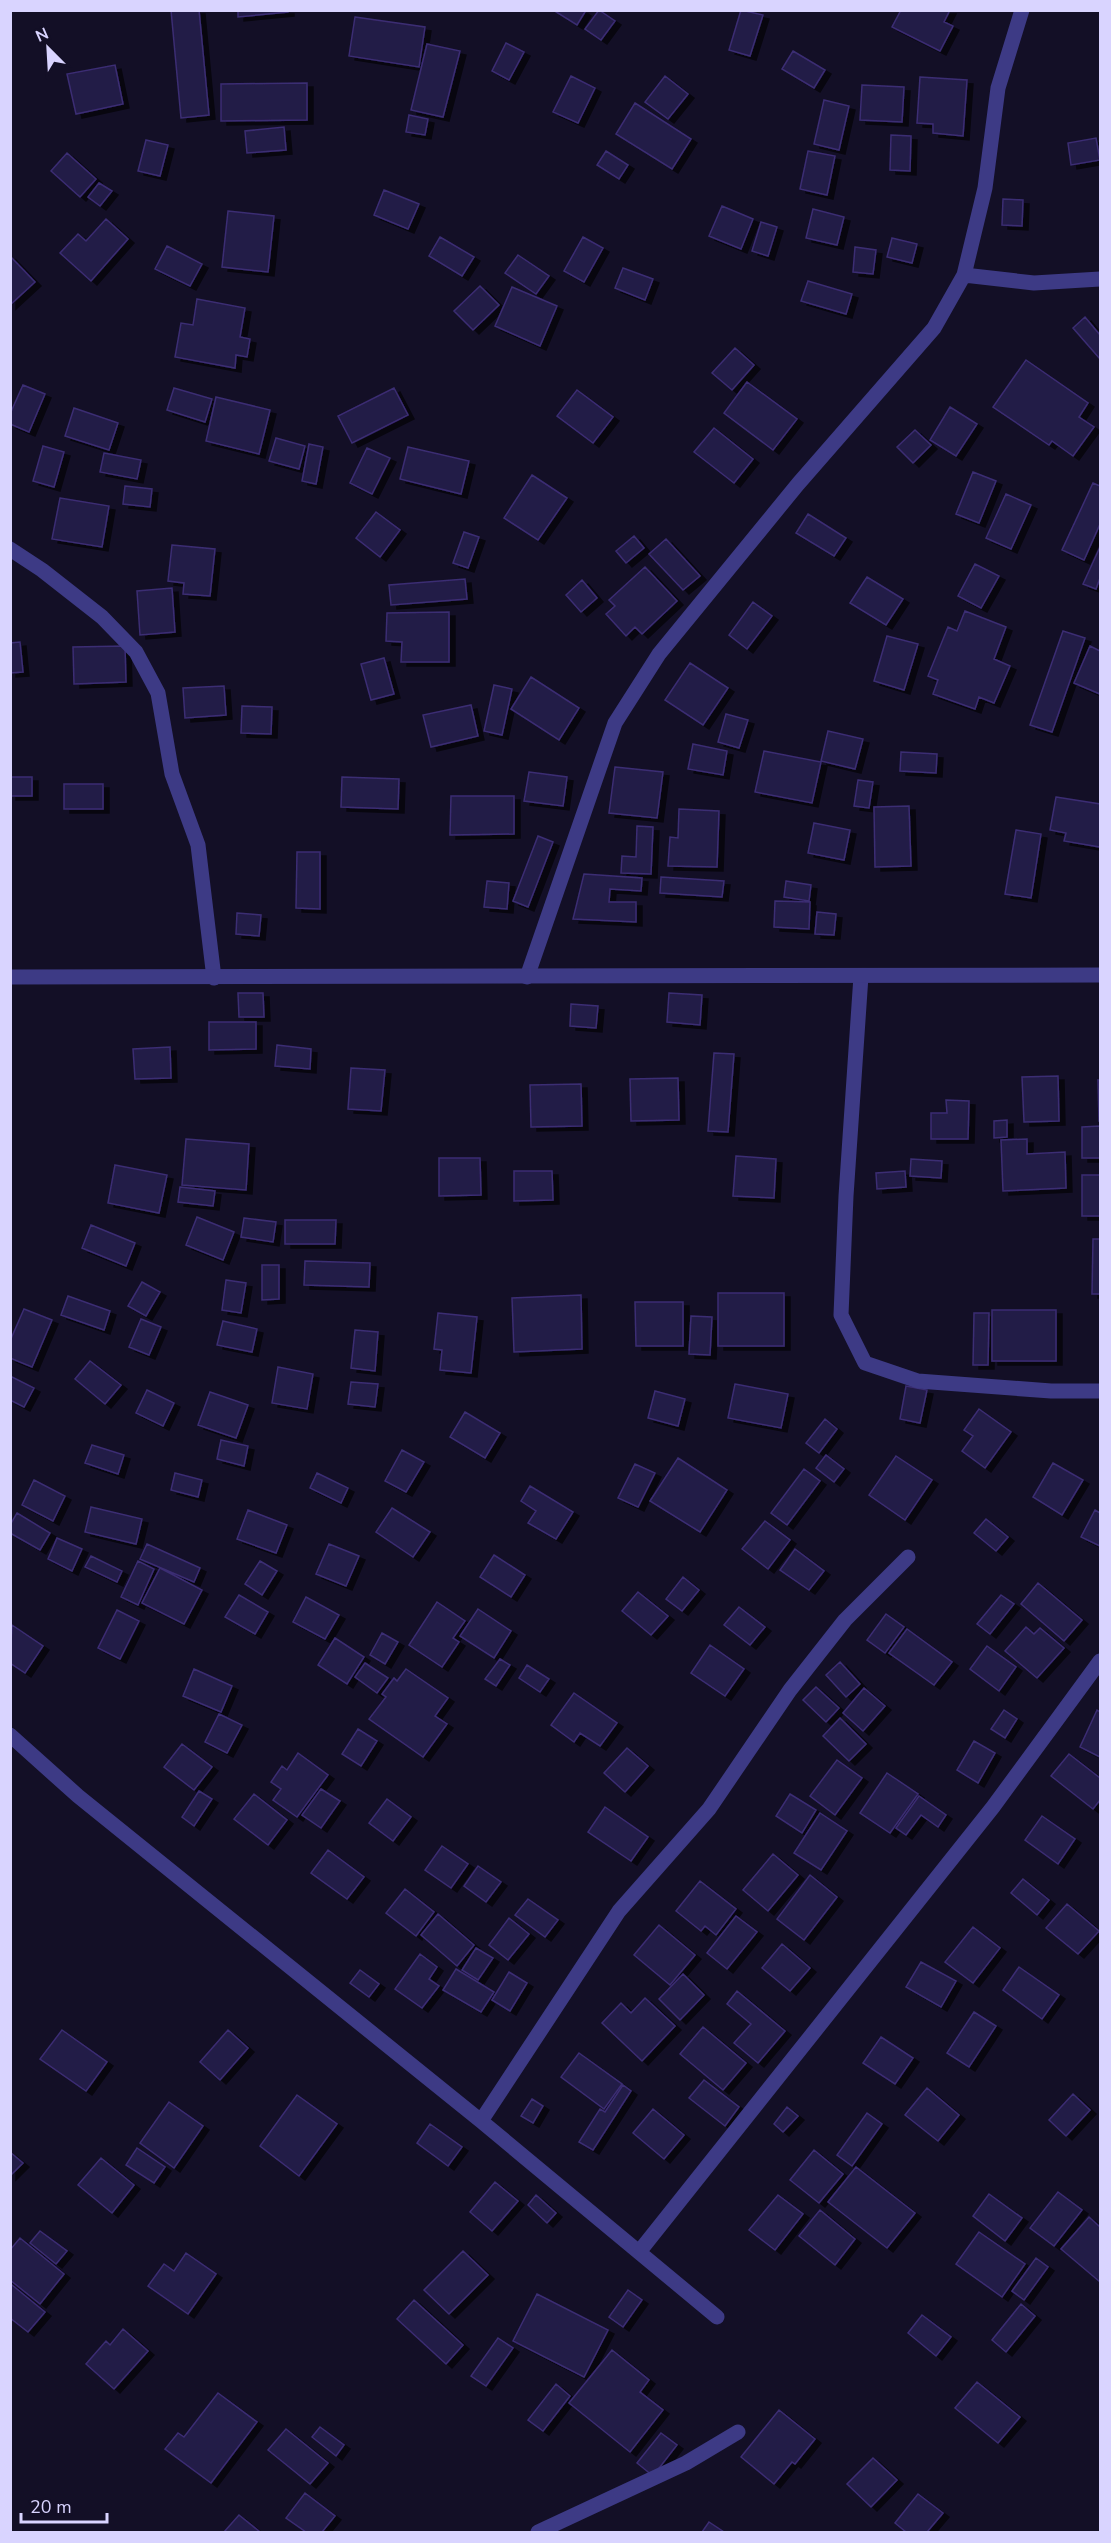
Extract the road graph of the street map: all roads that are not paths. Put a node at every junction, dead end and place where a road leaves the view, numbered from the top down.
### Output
1 (1022, 10) edge
2 (964, 275) junction
3 (1101, 279) edge
4 (10, 549) edge
5 (1101, 975) edge
6 (861, 976) junction
7 (10, 977) edge
8 (527, 977) junction
9 (214, 978) junction
10 (1101, 1391) edge
11 (908, 1557) dead end
12 (1101, 1661) edge
13 (10, 1735) edge
14 (481, 2121) junction
15 (639, 2252) junction
16 (717, 2317) dead end
17 (738, 2432) dead end
18 (538, 2532) edge

1 - 2 street
2 - 3 street
2 - 8 street
4 - 9 street
5 - 6 street
6 - 8 street
6 - 10 street
7 - 9 street
8 - 9 street
11 - 14 street
12 - 15 street
13 - 14 street
14 - 15 street
15 - 16 street
17 - 18 street

